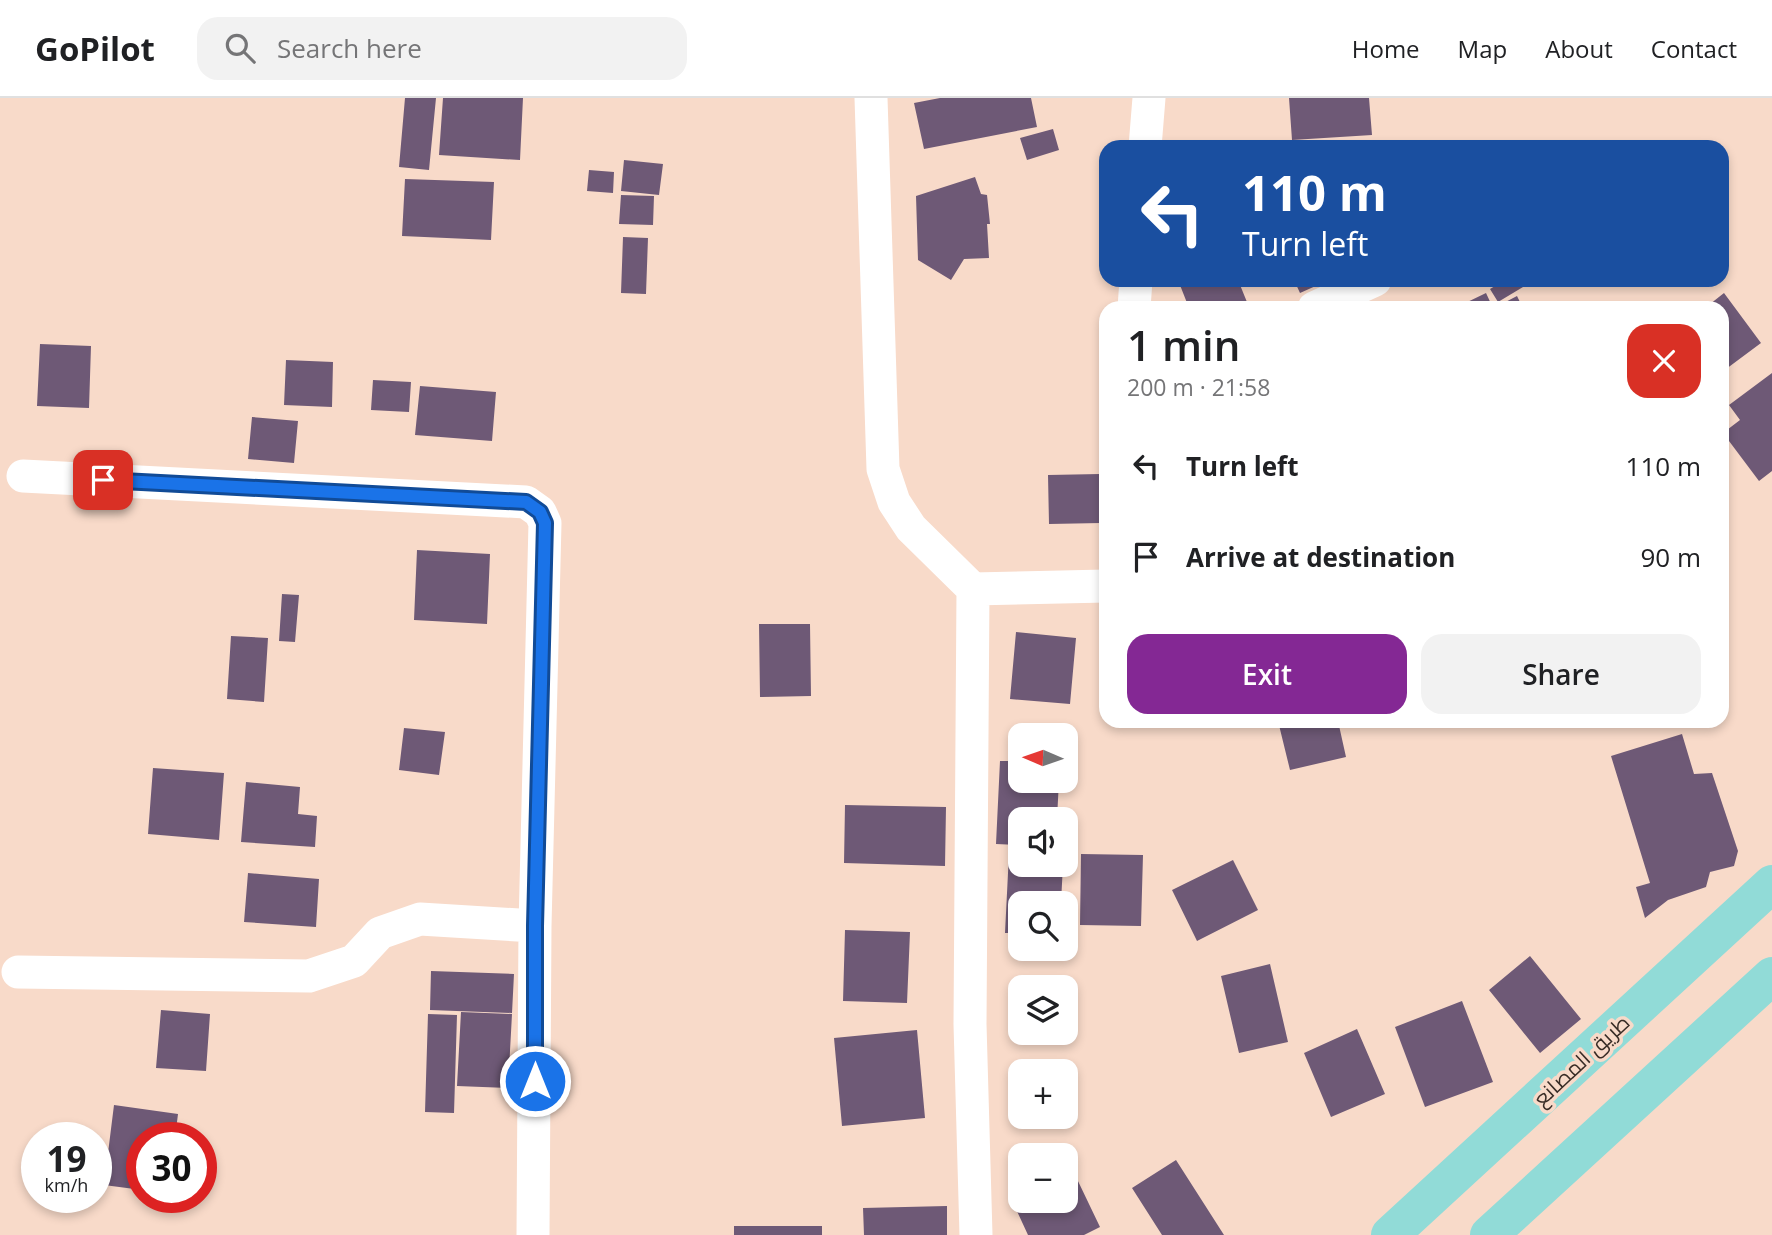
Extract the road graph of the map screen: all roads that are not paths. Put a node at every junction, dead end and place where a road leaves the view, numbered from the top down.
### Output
1 (871, 98) edge
2 (1149, 98) edge
3 (1146, 140) edge
4 (1359, 287) edge
5 (1329, 301) edge
6 (23, 476) dead end
7 (1099, 586) edge
8 (973, 589) junction
9 (1772, 884) edge
10 (535, 926) junction
11 (18, 972) dead end
12 (1772, 976) edge
13 (533, 1235) edge
14 (976, 1235) edge
15 (1390, 1235) edge
16 (1489, 1235) edge

1 - 8 street
2 - 3 street
4 - 5 street
6 - 10 street
7 - 8 street
8 - 14 street
9 - 15 main road, طريق المصانع
10 - 11 street
10 - 13 street
12 - 16 main road

